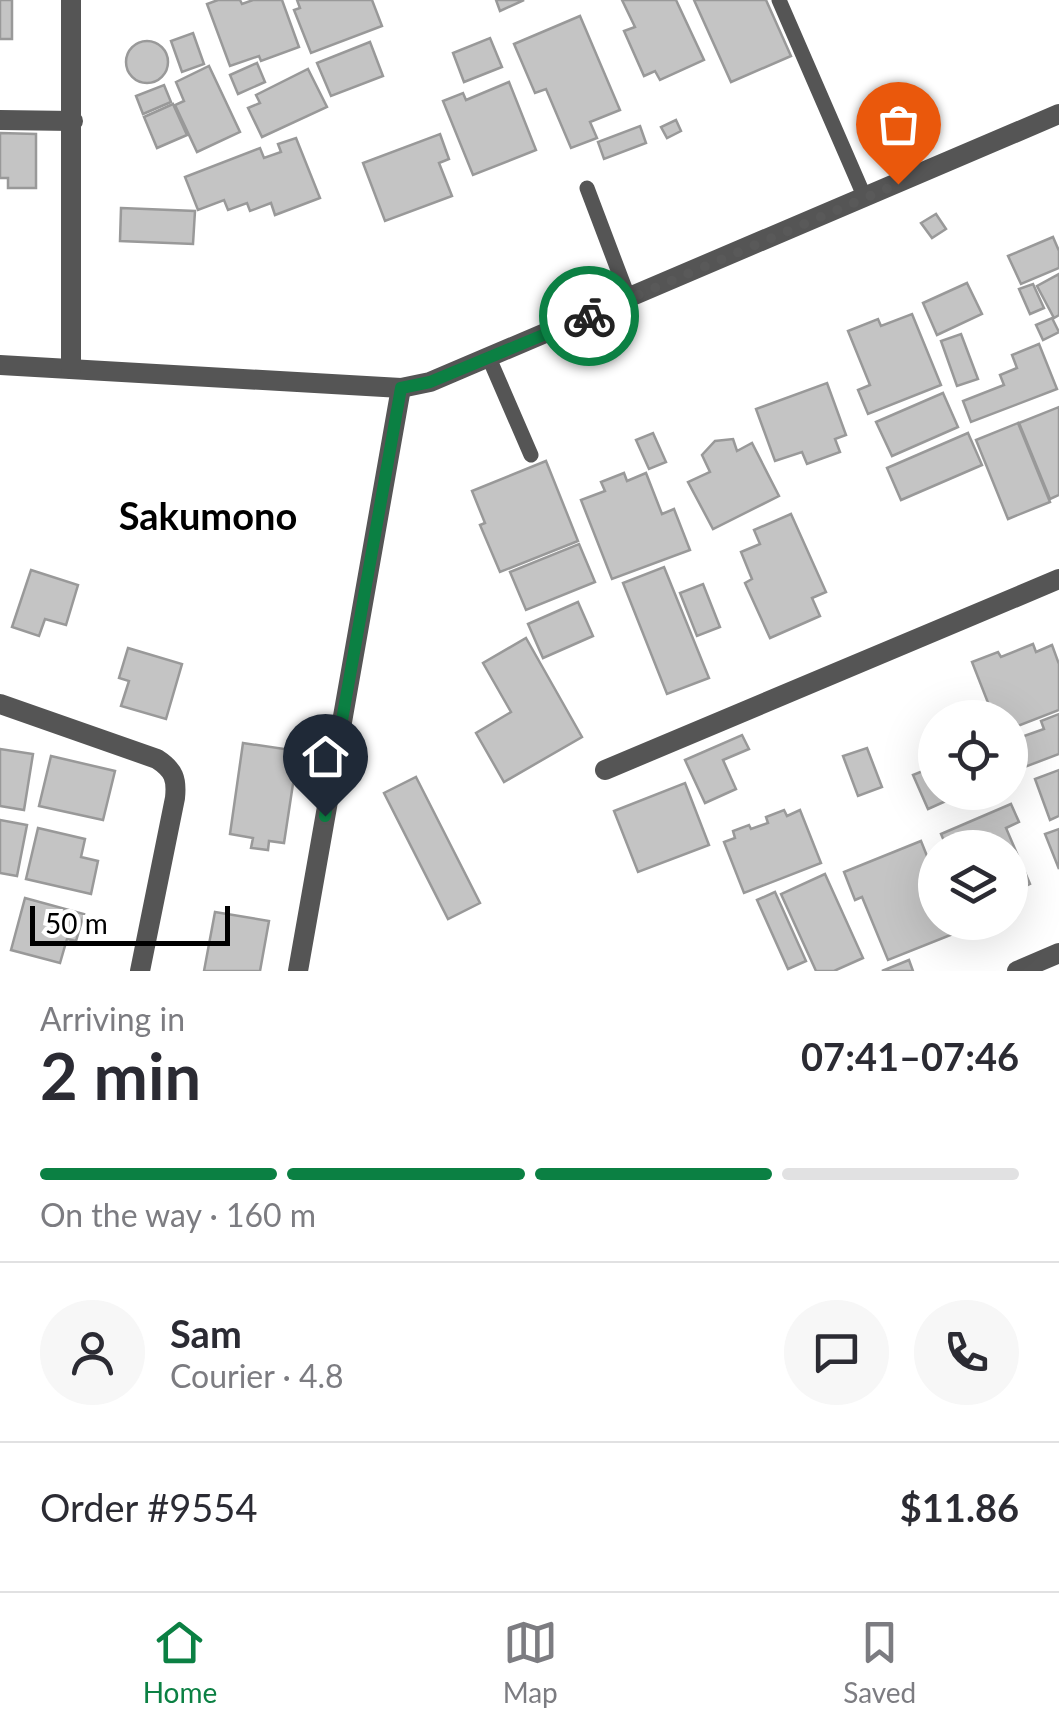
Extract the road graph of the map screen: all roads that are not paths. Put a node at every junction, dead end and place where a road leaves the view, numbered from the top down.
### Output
1 (779, 0) edge
2 (73, 1) edge
3 (1059, 114) edge
4 (0, 120) edge
5 (73, 121) junction
6 (587, 188) dead end
7 (865, 198) junction
8 (629, 298) junction
9 (489, 358) junction
10 (0, 365) edge
11 (72, 369) junction
12 (401, 388) junction
13 (532, 455) dead end
14 (1059, 579) edge
15 (0, 704) edge
16 (604, 770) dead end
17 (1059, 953) edge
18 (140, 971) edge
19 (298, 971) edge
20 (1017, 971) edge

1 - 7 lane
2 - 5 street
3 - 7 street
4 - 5 street
5 - 11 street
6 - 8 lane
7 - 8 street
8 - 9 street
9 - 12 street
9 - 13 lane
10 - 11 street
11 - 12 street
12 - 19 street
14 - 16 street
15 - 18 street
17 - 20 street

